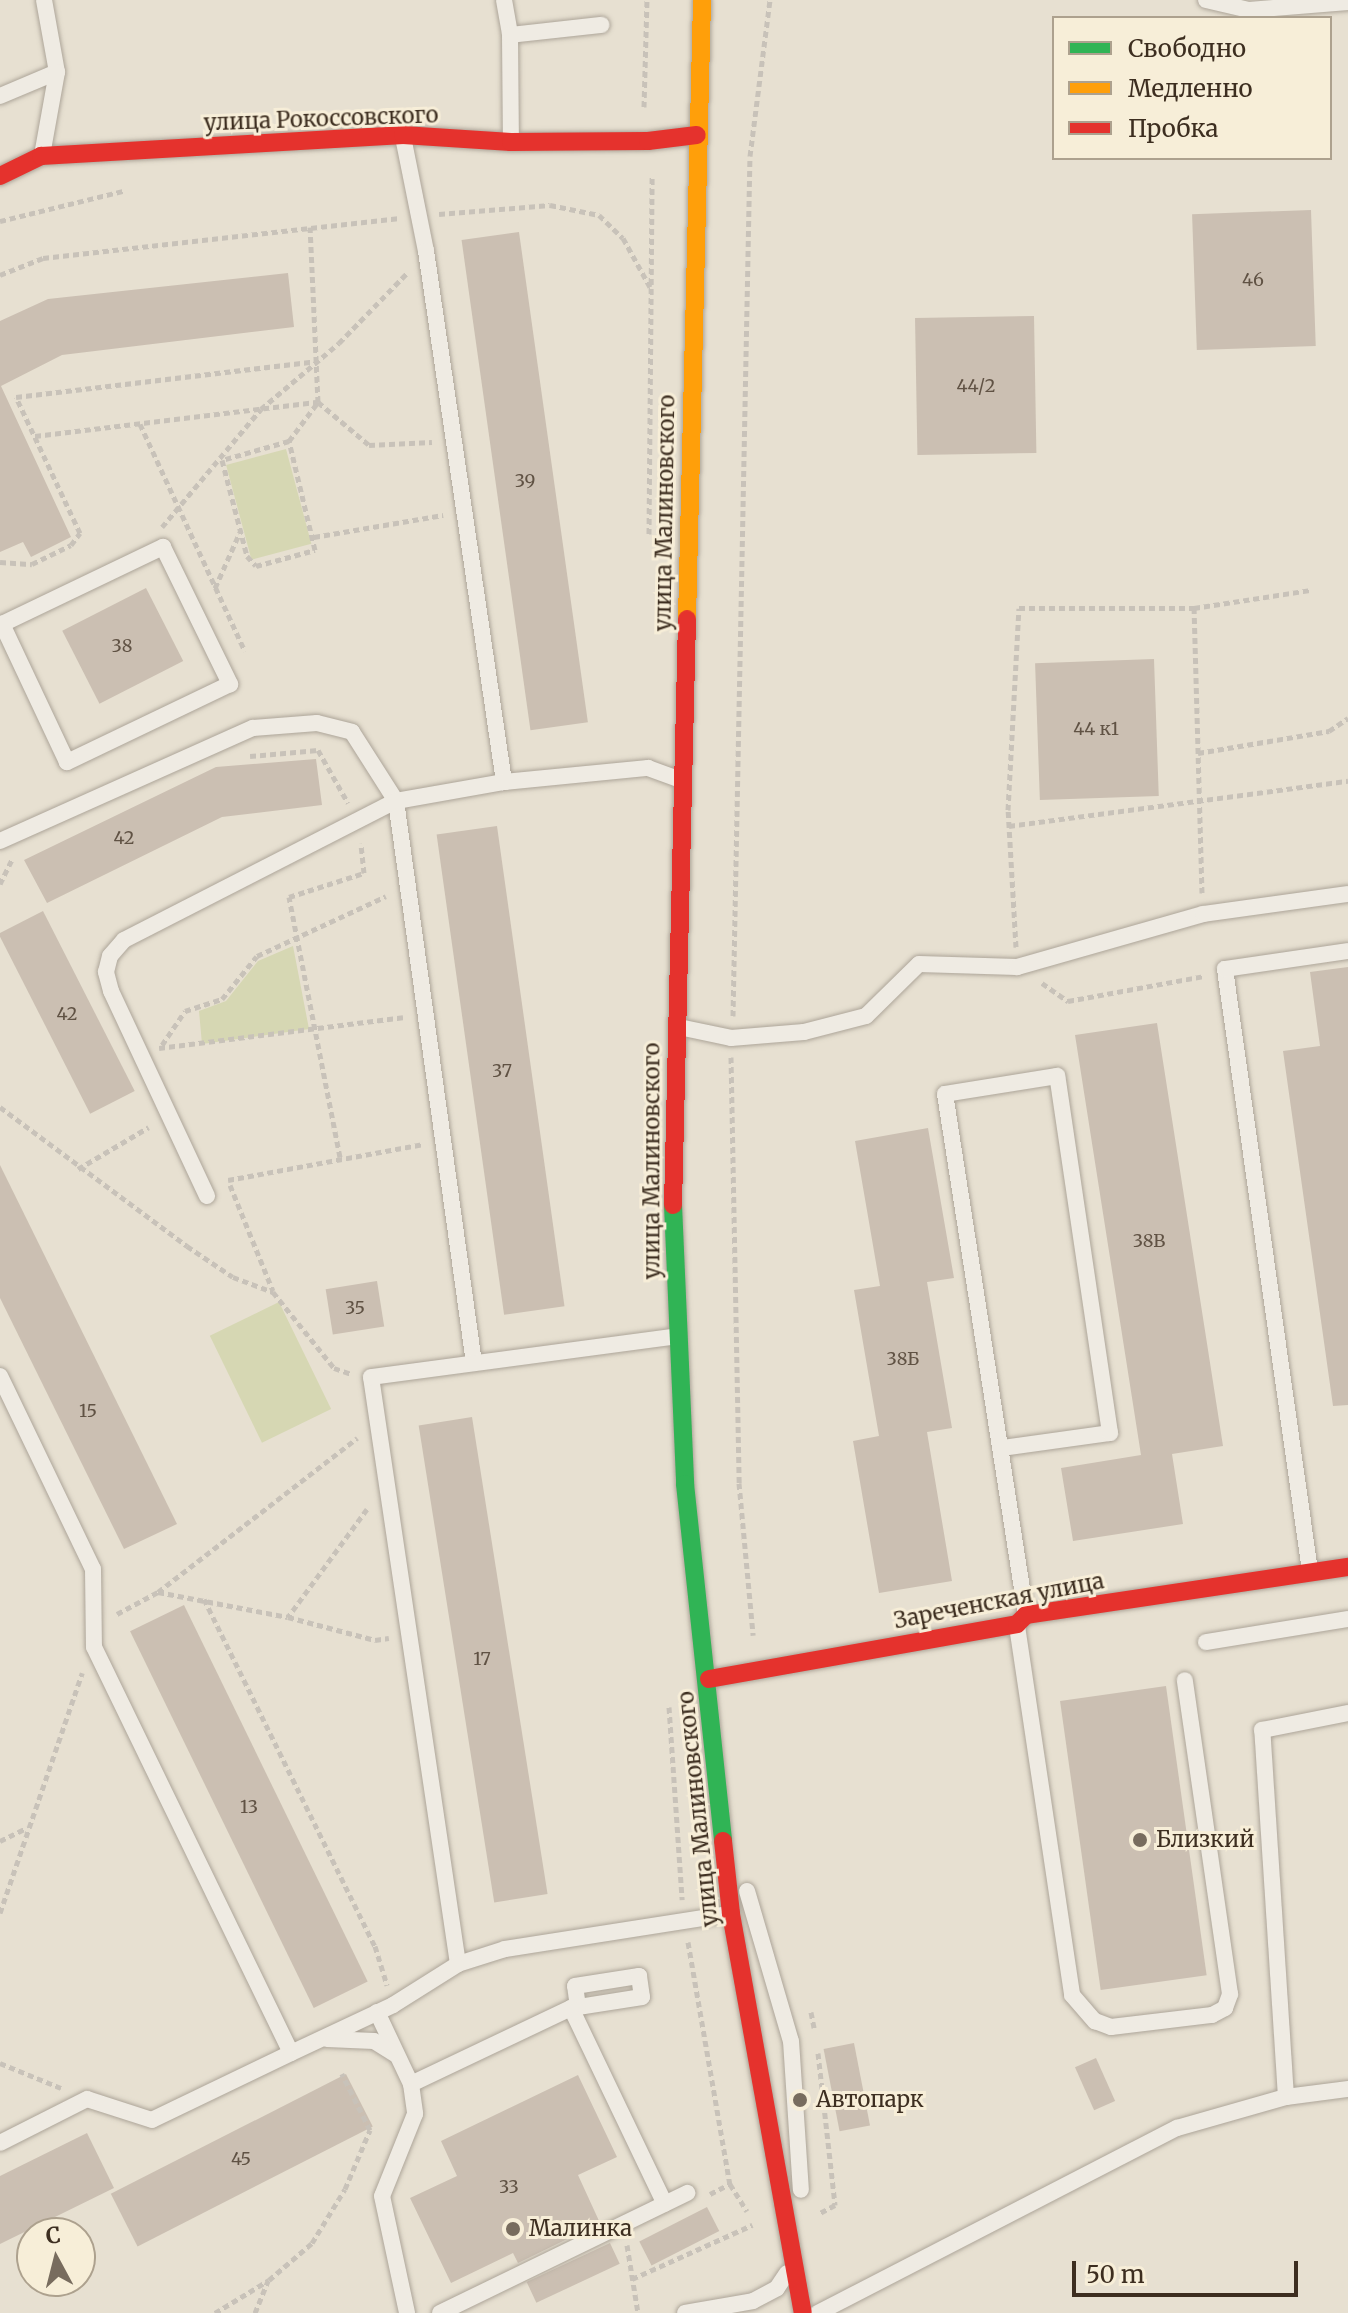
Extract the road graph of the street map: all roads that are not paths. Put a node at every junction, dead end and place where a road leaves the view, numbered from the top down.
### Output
1 (44, 0) edge
2 (504, 0) edge
3 (702, 0) edge
4 (1206, 0) edge
5 (1348, 2) edge
6 (601, 25) dead end
7 (510, 35) junction
8 (57, 72) junction
9 (0, 96) edge
10 (403, 135) junction
11 (697, 135) junction
12 (511, 142) junction
13 (41, 156) junction
14 (0, 176) edge
15 (1, 624) edge
16 (683, 781) junction
17 (504, 782) junction
18 (396, 801) junction
19 (0, 841) edge
20 (1348, 894) edge
21 (1348, 951) edge
22 (677, 1027) junction
23 (207, 1196) dead end
24 (677, 1336) junction
25 (474, 1363) junction
26 (0, 1376) edge
27 (1002, 1448) junction
28 (1348, 1567) edge
29 (1310, 1572) junction
30 (1348, 1619) edge
31 (1022, 1620) junction
32 (1206, 1642) dead end
33 (709, 1679) junction
34 (1185, 1680) dead end
35 (1348, 1713) edge
36 (720, 1796) junction
37 (731, 1914) junction
38 (458, 1964) junction
39 (377, 2012) junction
40 (318, 2040) junction
41 (291, 2053) junction
42 (397, 2055) junction
43 (411, 2084) junction
44 (1348, 2089) edge
45 (1286, 2097) junction
46 (0, 2143) edge
47 (687, 2193) dead end
48 (665, 2204) junction
49 (793, 2264) junction
50 (407, 2313) edge
51 (440, 2313) edge
52 (685, 2313) edge
53 (803, 2313) edge
54 (818, 2313) edge

1 - 8 lane
2 - 7 lane
3 - 11 street, улица Малиновского
4 - 5 lane
6 - 7 lane
7 - 12 lane
8 - 9 lane
8 - 13 lane
10 - 12 street, улица Рокоссовского
10 - 13 street, улица Рокоссовского
10 - 17 lane
11 - 12 street, улица Рокоссовского
11 - 16 street, улица Малиновского
13 - 14 street, улица Рокоссовского
15 - 15 lane
16 - 17 lane
16 - 22 street, улица Малиновского
17 - 18 lane
18 - 19 lane
18 - 23 lane
18 - 25 lane
20 - 22 lane
21 - 29 lane
22 - 24 street, улица Малиновского
24 - 25 lane
24 - 33 street, улица Малиновского
25 - 38 lane
26 - 41 lane
27 - 27 lane
27 - 31 lane
28 - 29 street, Зареченская улица
29 - 31 street, Зареченская улица
30 - 32 lane
31 - 33 street, Зареченская улица
31 - 34 lane
33 - 36 street, улица Малиновского
35 - 45 lane
36 - 37 street, улица Малиновского
36 - 49 lane
37 - 38 lane
37 - 49 street, улица Малиновского
38 - 39 lane
39 - 40 lane
39 - 42 lane
40 - 41 lane
40 - 42 lane
41 - 46 lane
42 - 43 lane
43 - 48 lane
43 - 50 lane
44 - 45 lane
45 - 54 lane
47 - 48 lane
48 - 51 lane
49 - 52 lane
49 - 53 street, улица Малиновского

